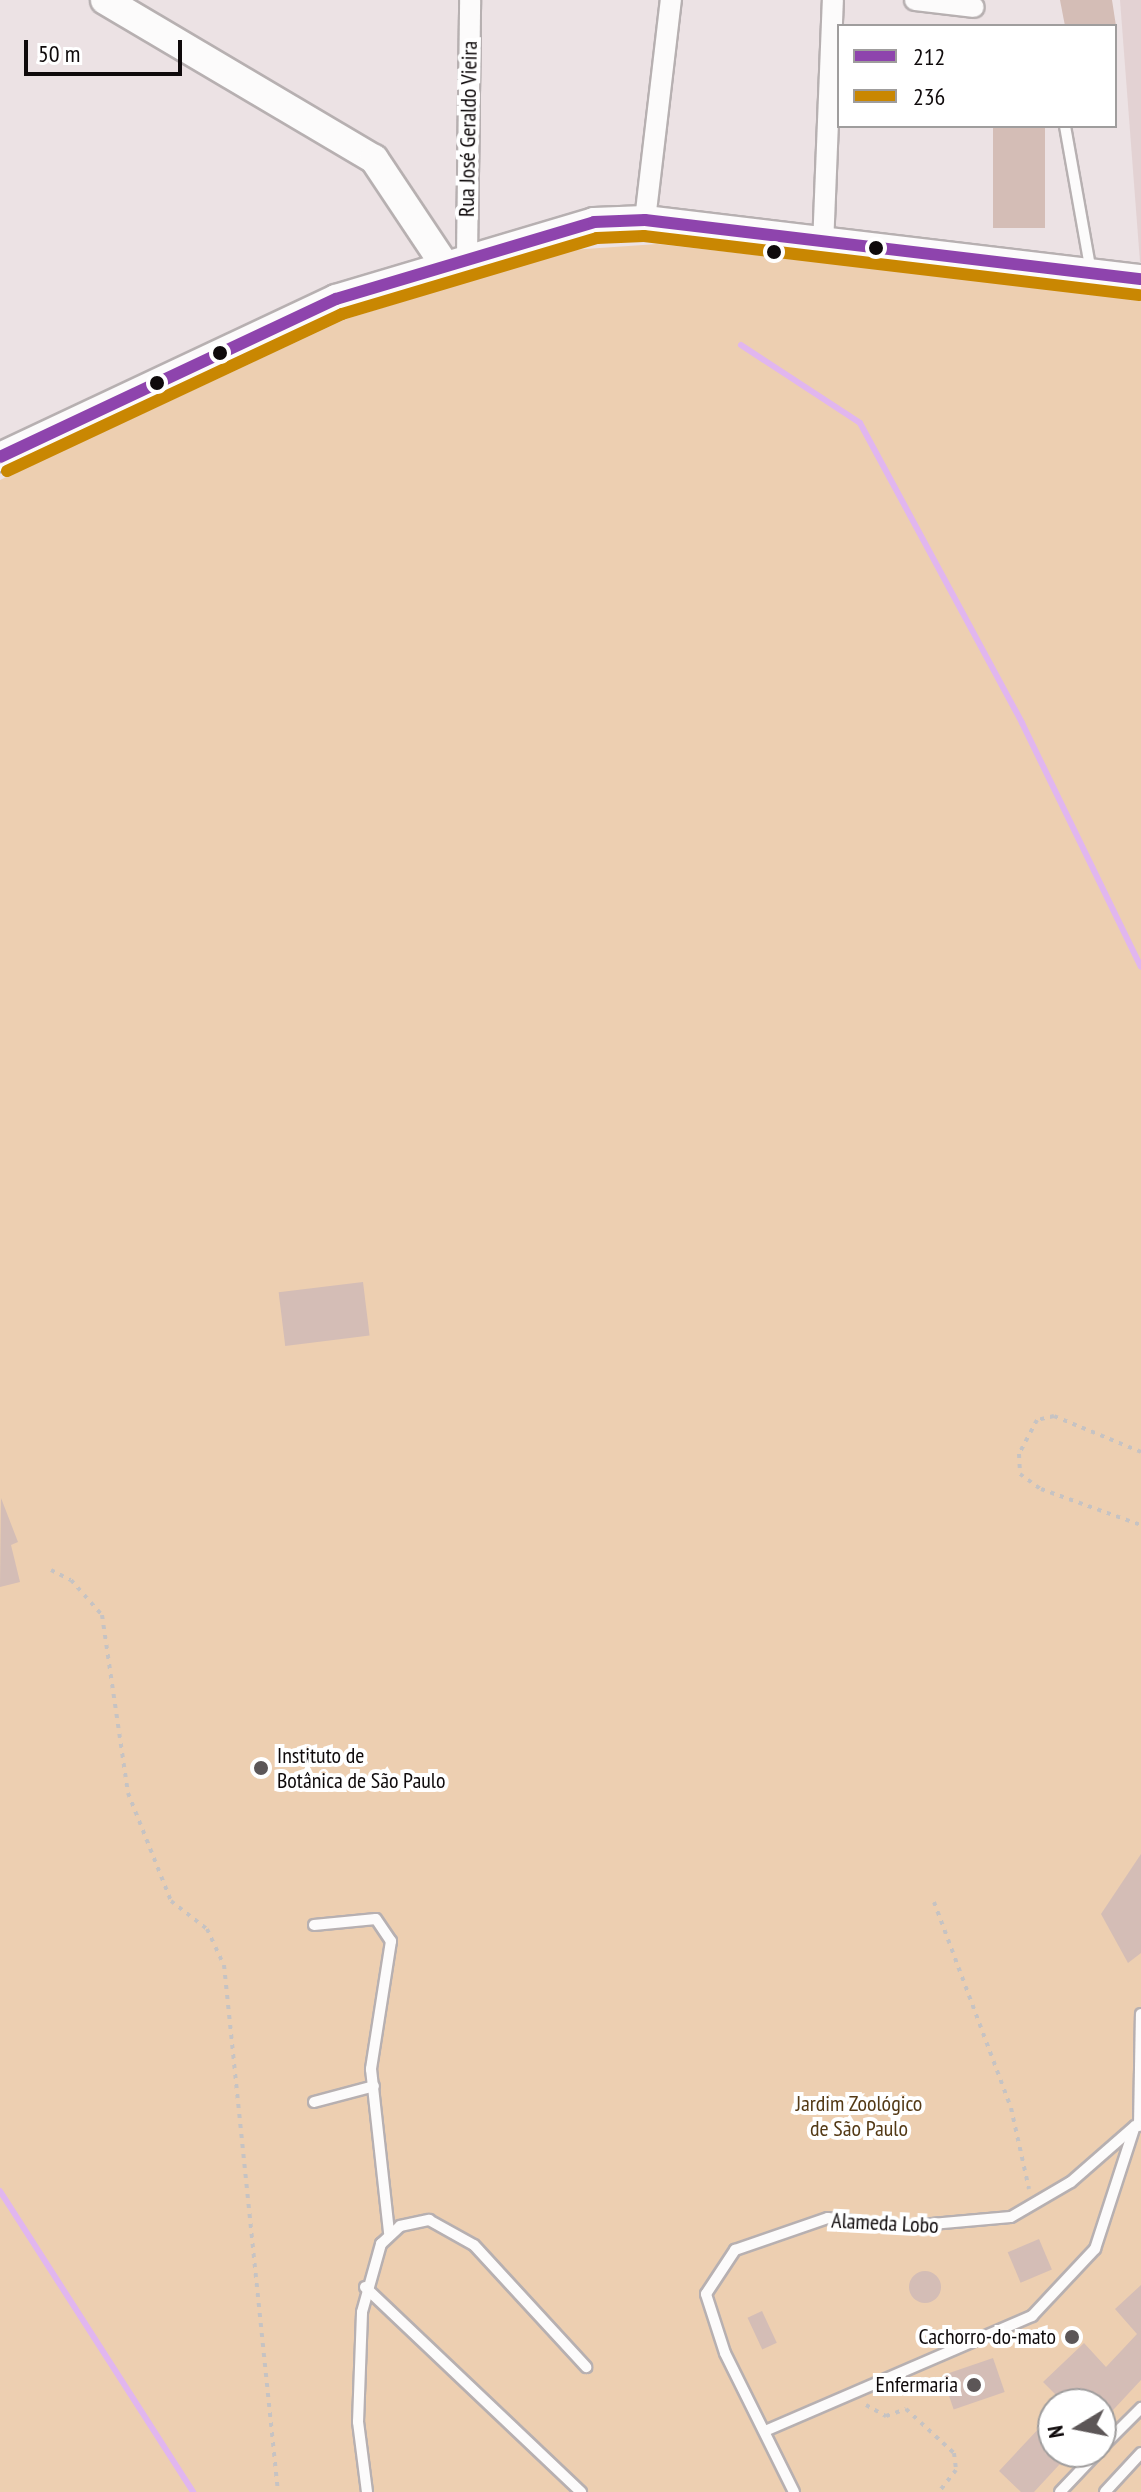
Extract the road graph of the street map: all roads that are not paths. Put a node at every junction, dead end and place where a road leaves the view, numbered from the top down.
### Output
1 (105, 0) edge
2 (470, 0) edge
3 (671, 0) edge
4 (833, 0) edge
5 (915, 0) edge
6 (974, 7) dead end
7 (1065, 128) edge
8 (645, 220) junction
9 (823, 246) junction
10 (455, 261) junction
11 (1091, 274) junction
12 (1141, 279) edge
13 (0, 457) edge
14 (314, 1925) dead end
15 (1141, 2014) edge
16 (374, 2086) junction
17 (314, 2102) dead end
18 (1138, 2126) edge
19 (389, 2233) junction
20 (365, 2287) junction
21 (586, 2367) dead end
22 (1141, 2408) edge
23 (765, 2431) junction
24 (1117, 2432) edge
25 (1141, 2453) edge
26 (1082, 2468) edge
27 (367, 2492) edge
28 (581, 2492) edge
29 (794, 2492) edge
30 (1060, 2492) edge
31 (1105, 2492) edge

1 - 10 main road
2 - 10 street, Rua José Geraldo Vieira
3 - 8 street
4 - 9 street
5 - 6 street
7 - 11 lane
8 - 9 main road
8 - 10 main road
9 - 11 main road
10 - 13 main road
11 - 12 main road
14 - 16 lane
15 - 18 lane
16 - 17 lane
16 - 19 lane
18 - 23 lane
18 - 23 lane, Alameda Lobo
19 - 20 lane
19 - 21 lane
20 - 27 lane
20 - 28 lane
22 - 24 lane
23 - 29 lane, Alameda Lobo
25 - 31 lane
26 - 30 lane

